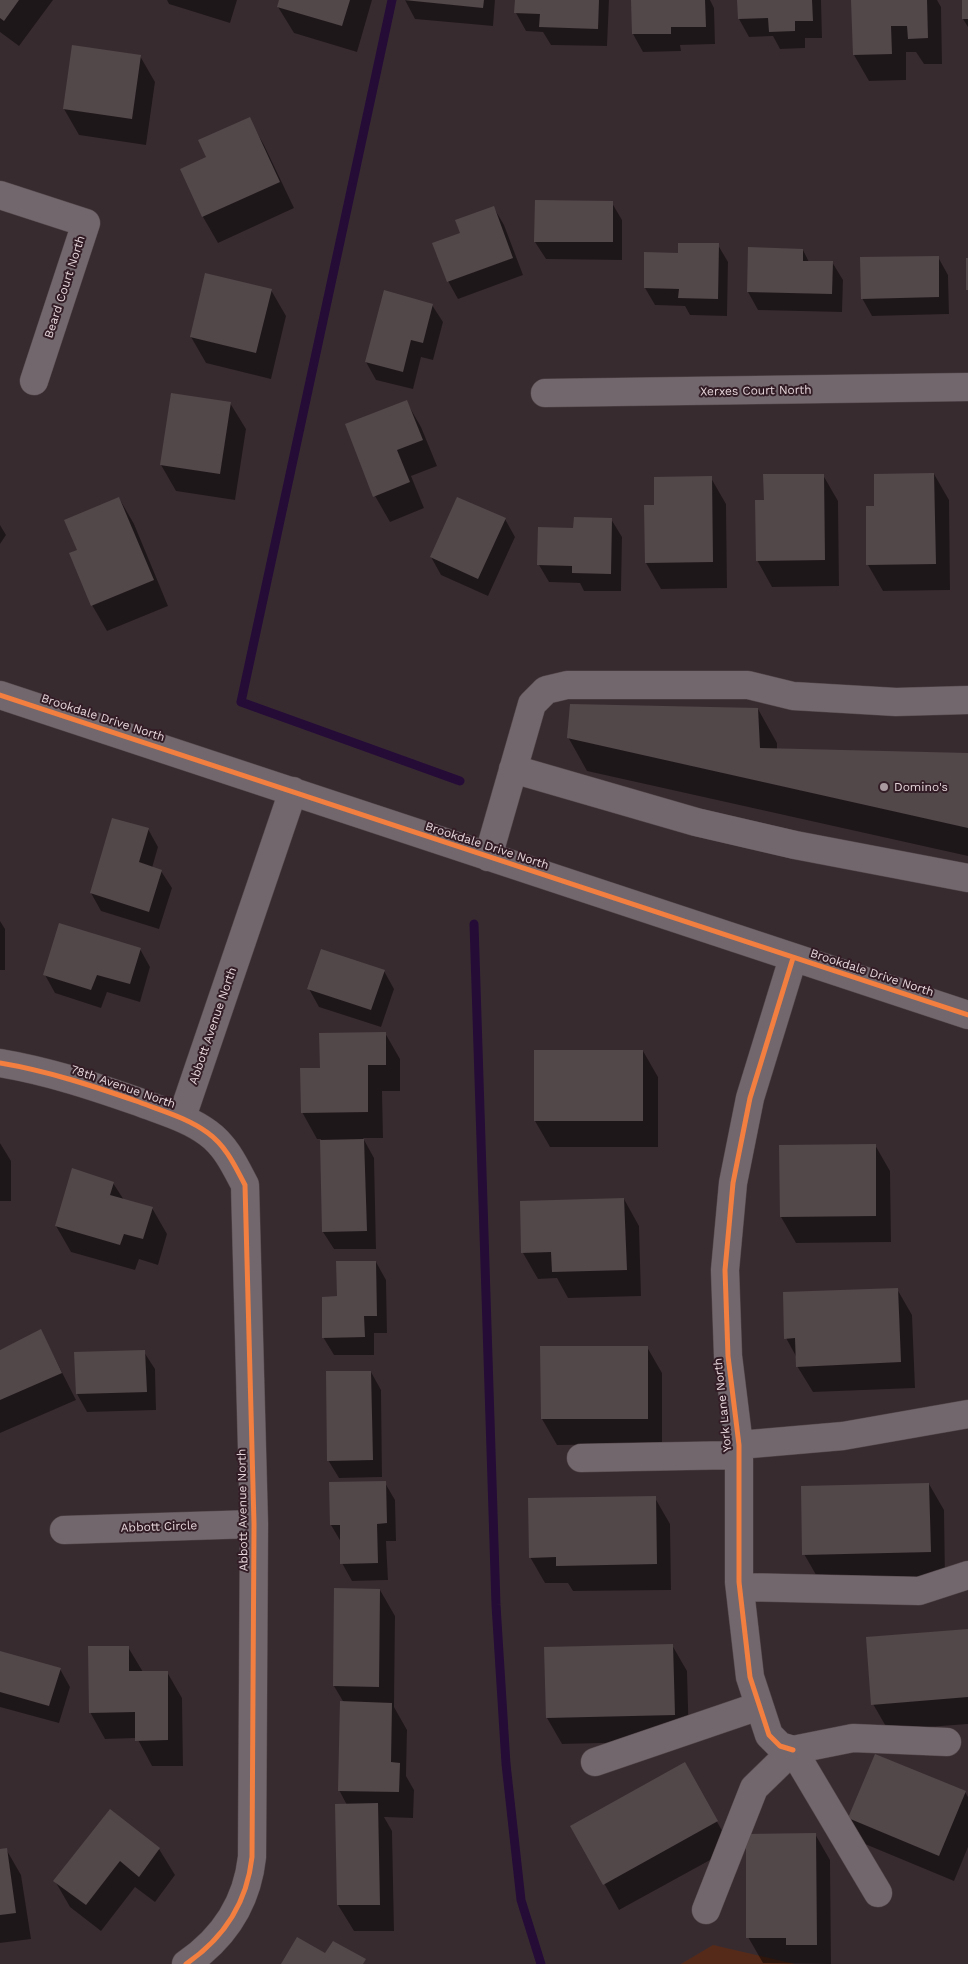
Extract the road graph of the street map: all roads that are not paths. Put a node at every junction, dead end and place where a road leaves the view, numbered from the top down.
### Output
1 (0, 195) edge
2 (34, 381) dead end
3 (968, 387) edge
4 (545, 392) dead end
5 (0, 695) edge
6 (968, 700) edge
7 (513, 769) junction
8 (292, 791) junction
9 (488, 856) junction
10 (968, 878) edge
11 (793, 958) junction
12 (968, 1015) edge
13 (0, 1063) edge
14 (182, 1117) junction
15 (968, 1414) edge
16 (739, 1450) junction
17 (581, 1458) dead end
18 (254, 1524) junction
19 (64, 1530) dead end
20 (968, 1574) edge
21 (740, 1587) junction
22 (759, 1706) junction
23 (947, 1742) dead end
24 (793, 1750) junction
25 (595, 1762) dead end
26 (878, 1893) dead end
27 (706, 1910) dead end
28 (186, 1964) edge

1 - 2 street, Beard Court North
3 - 4 street, Xerxes Court North
5 - 8 street, Brookdale Drive North
6 - 7 street
7 - 9 street
7 - 10 street
8 - 9 street, Brookdale Drive North
8 - 14 street, Abbott Avenue North
9 - 11 street, Brookdale Drive North
11 - 12 street, Brookdale Drive North
11 - 16 street, York Lane North
13 - 14 street, 78th Avenue North
14 - 18 street, Abbott Avenue North
15 - 16 street, York Lane North
16 - 17 street
16 - 21 street, York Lane North
18 - 19 street, Abbott Circle
18 - 28 street, Abbott Avenue North
20 - 21 street
21 - 22 street, York Lane North
22 - 24 street, York Lane North
22 - 25 street
23 - 24 street
24 - 26 street
24 - 27 street

